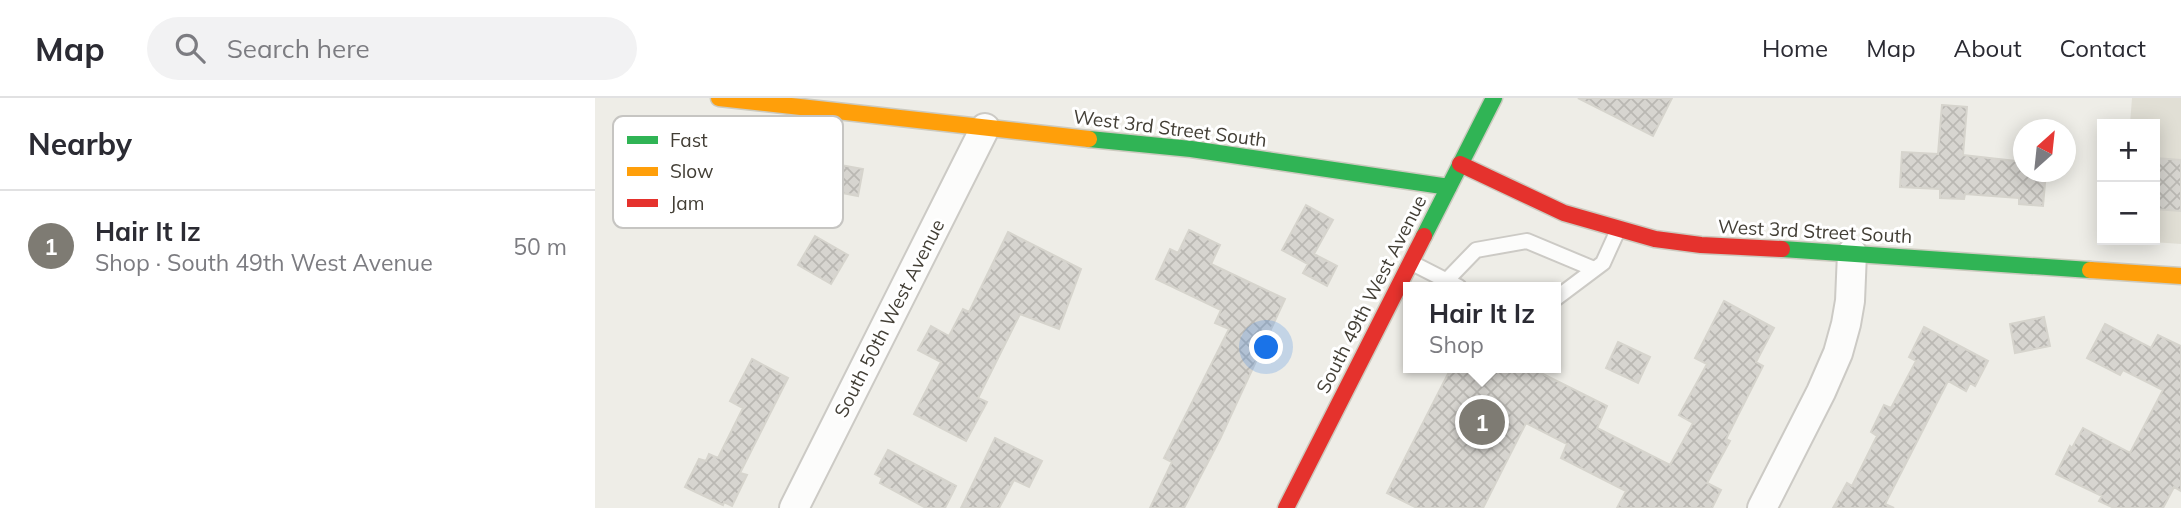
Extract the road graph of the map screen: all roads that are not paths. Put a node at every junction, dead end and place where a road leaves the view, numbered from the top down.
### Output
1 (719, 98) edge
2 (1494, 98) edge
3 (985, 128) junction
4 (1461, 163) junction
5 (1449, 187) junction
6 (1618, 229) junction
7 (1852, 253) junction
8 (1411, 262) junction
9 (1594, 269) junction
10 (2181, 276) edge
11 (1449, 282) edge
12 (1454, 282) edge
13 (1561, 295) edge
14 (794, 508) edge
15 (1286, 508) edge
16 (1762, 508) edge

1 - 3 street, West 3rd Street South
2 - 4 street, South 49th West Avenue
3 - 5 street, West 3rd Street South
3 - 14 street, South 50th West Avenue
4 - 5 street, South 49th West Avenue
4 - 6 street, West 3rd Street South
5 - 8 street, South 49th West Avenue
6 - 7 street, West 3rd Street South
6 - 9 lane
7 - 10 street, West 3rd Street South
7 - 16 street
8 - 11 lane
8 - 15 street, South 49th West Avenue
9 - 12 lane
9 - 13 lane

